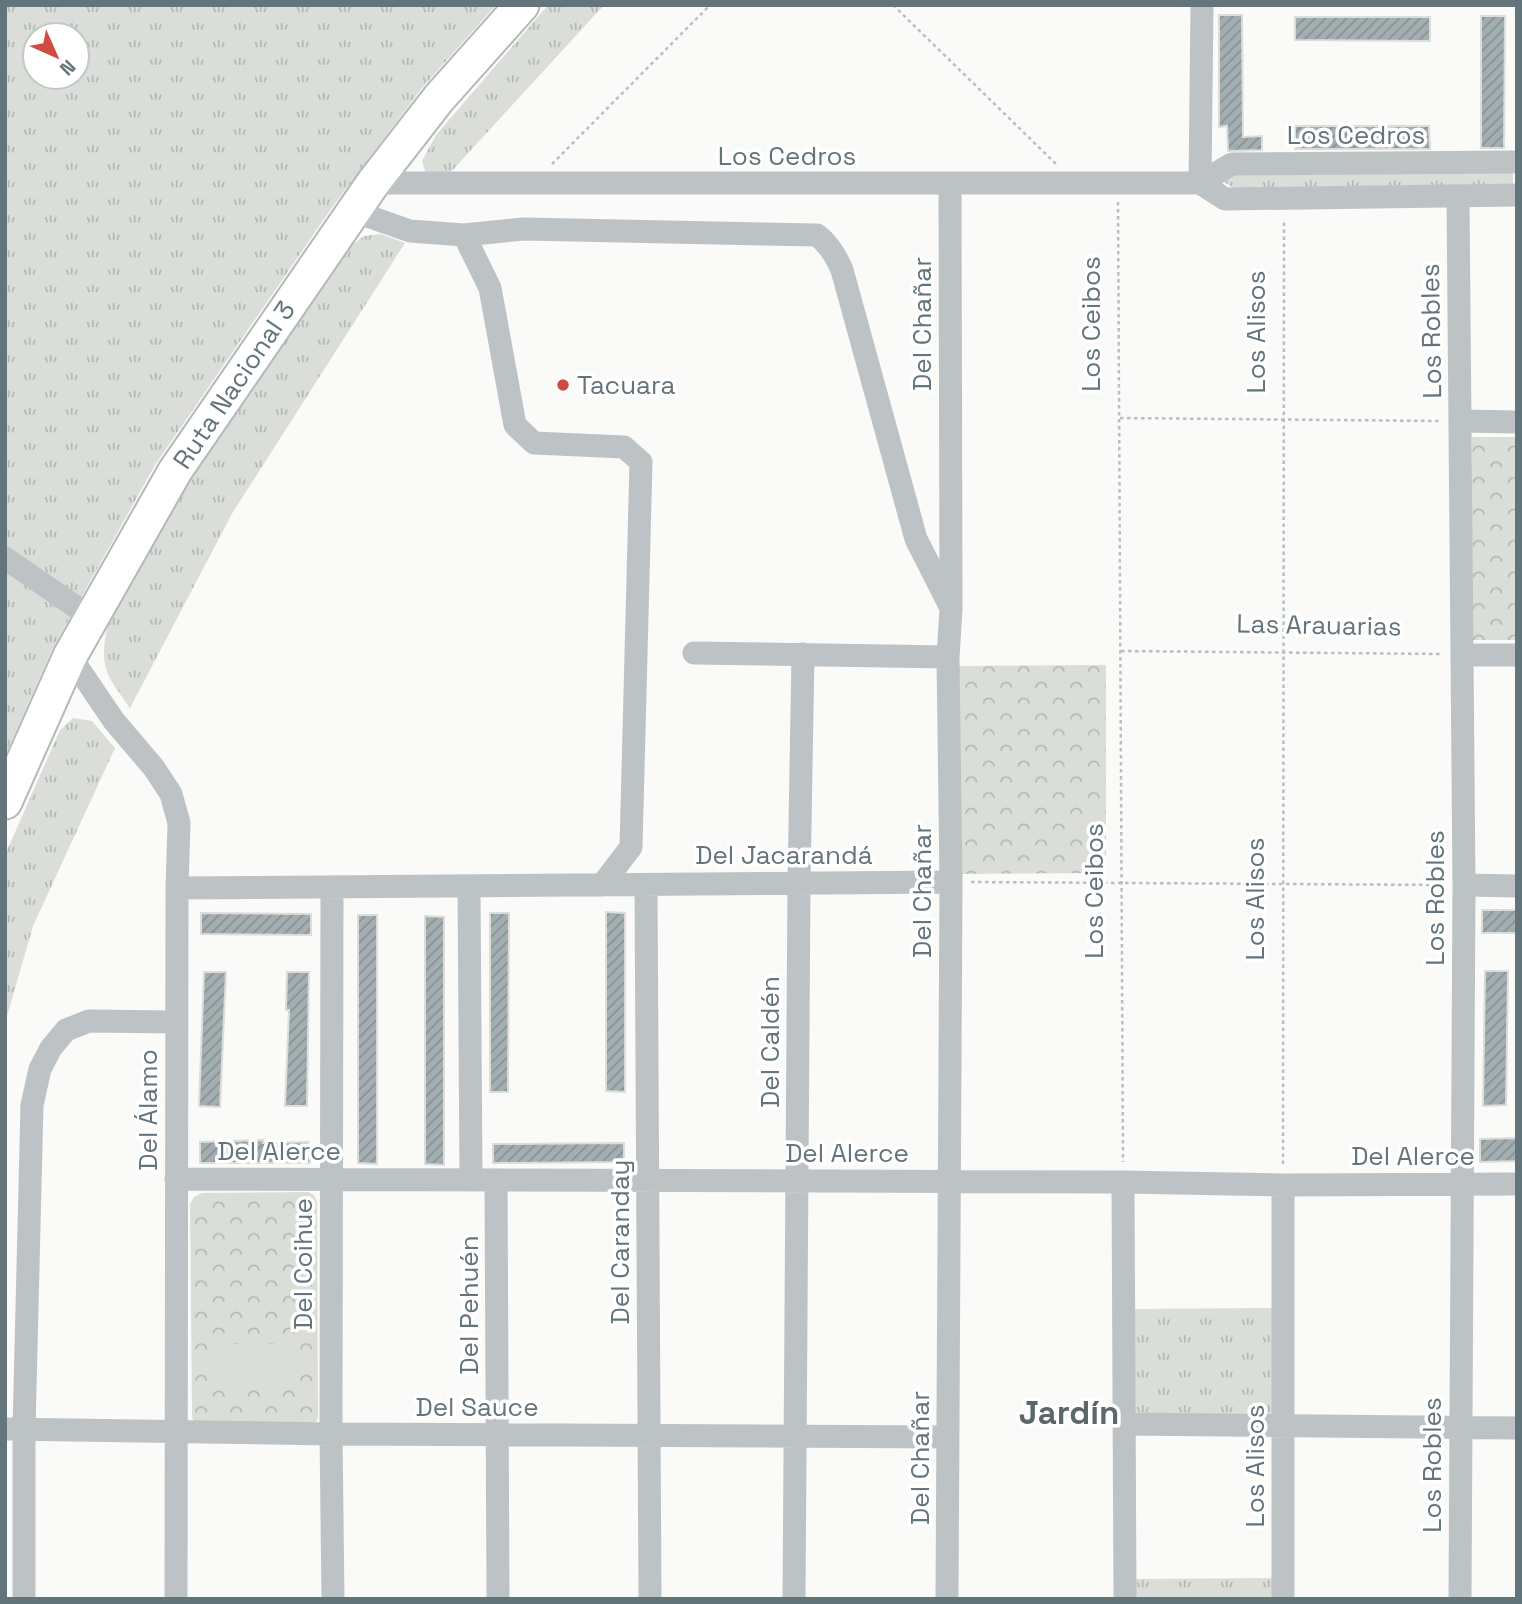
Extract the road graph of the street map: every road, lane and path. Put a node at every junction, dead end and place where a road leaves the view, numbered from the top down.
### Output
1 (522, 5) edge
2 (710, 5) edge
3 (893, 5) edge
4 (902, 5) edge
5 (1202, 5) edge
6 (897, 10) junction
7 (1517, 162) edge
8 (373, 183) junction
9 (534, 183) junction
10 (1076, 183) junction
11 (1118, 183) junction
12 (1200, 183) junction
13 (950, 184) junction
14 (1517, 195) edge
15 (1458, 197) junction
16 (1284, 200) junction
17 (353, 211) junction
18 (464, 235) junction
19 (1119, 418) junction
20 (1284, 420) junction
21 (1460, 421) junction
22 (1517, 422) edge
23 (5, 558) edge
24 (951, 609) junction
25 (92, 618) junction
26 (1121, 651) junction
27 (694, 653) dead end
28 (1283, 653) junction
29 (803, 654) junction
30 (1462, 654) junction
31 (1517, 655) edge
32 (70, 656) junction
33 (948, 656) junction
34 (5, 802) edge
35 (951, 882) junction
36 (799, 883) junction
37 (1122, 883) junction
38 (646, 884) junction
39 (1283, 884) junction
40 (601, 885) junction
41 (1464, 885) junction
42 (469, 886) junction
43 (1517, 886) edge
44 (332, 887) junction
45 (177, 888) junction
46 (176, 1022) junction
47 (176, 1179) junction
48 (331, 1179) junction
49 (471, 1180) junction
50 (496, 1180) junction
51 (647, 1180) junction
52 (797, 1181) junction
53 (949, 1182) junction
54 (1123, 1182) junction
55 (1462, 1184) junction
56 (1517, 1184) edge
57 (1283, 1185) junction
58 (1124, 1424) junction
59 (1283, 1426) junction
60 (1461, 1427) junction
61 (1517, 1428) edge
62 (15, 1429) edge
63 (175, 1432) junction
64 (331, 1434) junction
65 (497, 1435) junction
66 (649, 1436) junction
67 (795, 1436) junction
68 (948, 1437) junction
69 (24, 1599) edge
70 (176, 1599) edge
71 (333, 1599) edge
72 (498, 1599) edge
73 (649, 1599) edge
74 (794, 1599) edge
75 (947, 1599) edge
76 (1125, 1599) edge
77 (1283, 1599) edge
78 (1460, 1599) edge

1 - 8 highway, Ruta Nacional 3
2 - 9 path
3 - 6 path
4 - 6 path
5 - 12 street
6 - 10 path
7 - 12 street, Los Cedros
8 - 9 street, Los Cedros
8 - 17 highway, Ruta Nacional 3
9 - 13 street, Los Cedros
10 - 11 street, Los Cedros
10 - 13 street, Los Cedros
11 - 12 street, Los Cedros
11 - 19 path, Los Ceibos
12 - 16 street, Los Cedros
13 - 24 street, Del Chañar
14 - 15 street, Los Cedros
15 - 16 street, Los Cedros
15 - 21 street, Los Robles
16 - 20 path, Los Alisos
17 - 18 street
17 - 25 highway, Ruta Nacional 3
18 - 24 street
18 - 40 street
19 - 20 path
19 - 26 path, Los Ceibos
20 - 21 path
20 - 28 path, Los Alisos
21 - 22 street
21 - 30 street, Los Robles
23 - 25 street
24 - 33 street, Del Chañar
25 - 32 highway, Ruta Nacional 3
26 - 28 path, Las Arauarias
26 - 37 path, Los Ceibos
27 - 29 street
28 - 30 path, Las Arauarias
28 - 39 path, Los Alisos
29 - 33 street
29 - 36 street, Del Caldén
30 - 31 street
30 - 41 street, Los Robles
32 - 34 highway, Ruta Nacional 3
32 - 45 street, Del Álamo
33 - 35 street, Del Chañar
35 - 36 street, Del Jacarandá
35 - 37 path
35 - 53 street, Del Chañar
36 - 38 street, Del Jacarandá
36 - 52 street, Del Caldén
37 - 39 path
37 - 54 path, Los Ceibos
38 - 40 street, Del Jacarandá
38 - 51 street, Del Caranday
39 - 41 path
39 - 57 path, Los Alisos
40 - 42 street, Del Jacarandá
41 - 43 street
41 - 55 street, Los Robles
42 - 44 street, Del Jacarandá
42 - 49 street
44 - 45 street, Del Jacarandá
44 - 48 street, Del Coihue
45 - 46 street, Del Álamo
46 - 47 street, Del Álamo
46 - 62 street
47 - 48 street, Del Alerce
47 - 63 street, Del Álamo
48 - 49 street, Del Alerce
48 - 64 street, Del Coihue
49 - 50 street, Del Alerce
50 - 51 street, Del Alerce
50 - 65 street, Del Pehuén
51 - 52 street, Del Alerce
51 - 66 street, Del Caranday
52 - 53 street, Del Alerce
52 - 67 street, Del Caldén
53 - 54 street, Del Alerce
53 - 68 street, Del Chañar
54 - 57 street, Del Alerce
54 - 58 street
55 - 56 street, Del Alerce
55 - 57 street, Del Alerce
55 - 60 street, Los Robles
57 - 59 street, Los Alisos
58 - 59 street
58 - 76 street
59 - 60 street
59 - 77 street, Los Alisos
60 - 61 street
60 - 78 street, Los Robles
62 - 63 street, Del Sauce
62 - 69 street
63 - 64 street, Del Sauce
63 - 70 street, Del Álamo
64 - 65 street, Del Sauce
64 - 71 street, Del Coihue
65 - 66 street, Del Sauce
65 - 72 street, Del Pehuén
66 - 67 street, Del Sauce
66 - 73 street, Del Caranday
67 - 68 street, Del Sauce
67 - 74 street, Del Caldén
68 - 75 street, Del Chañar

